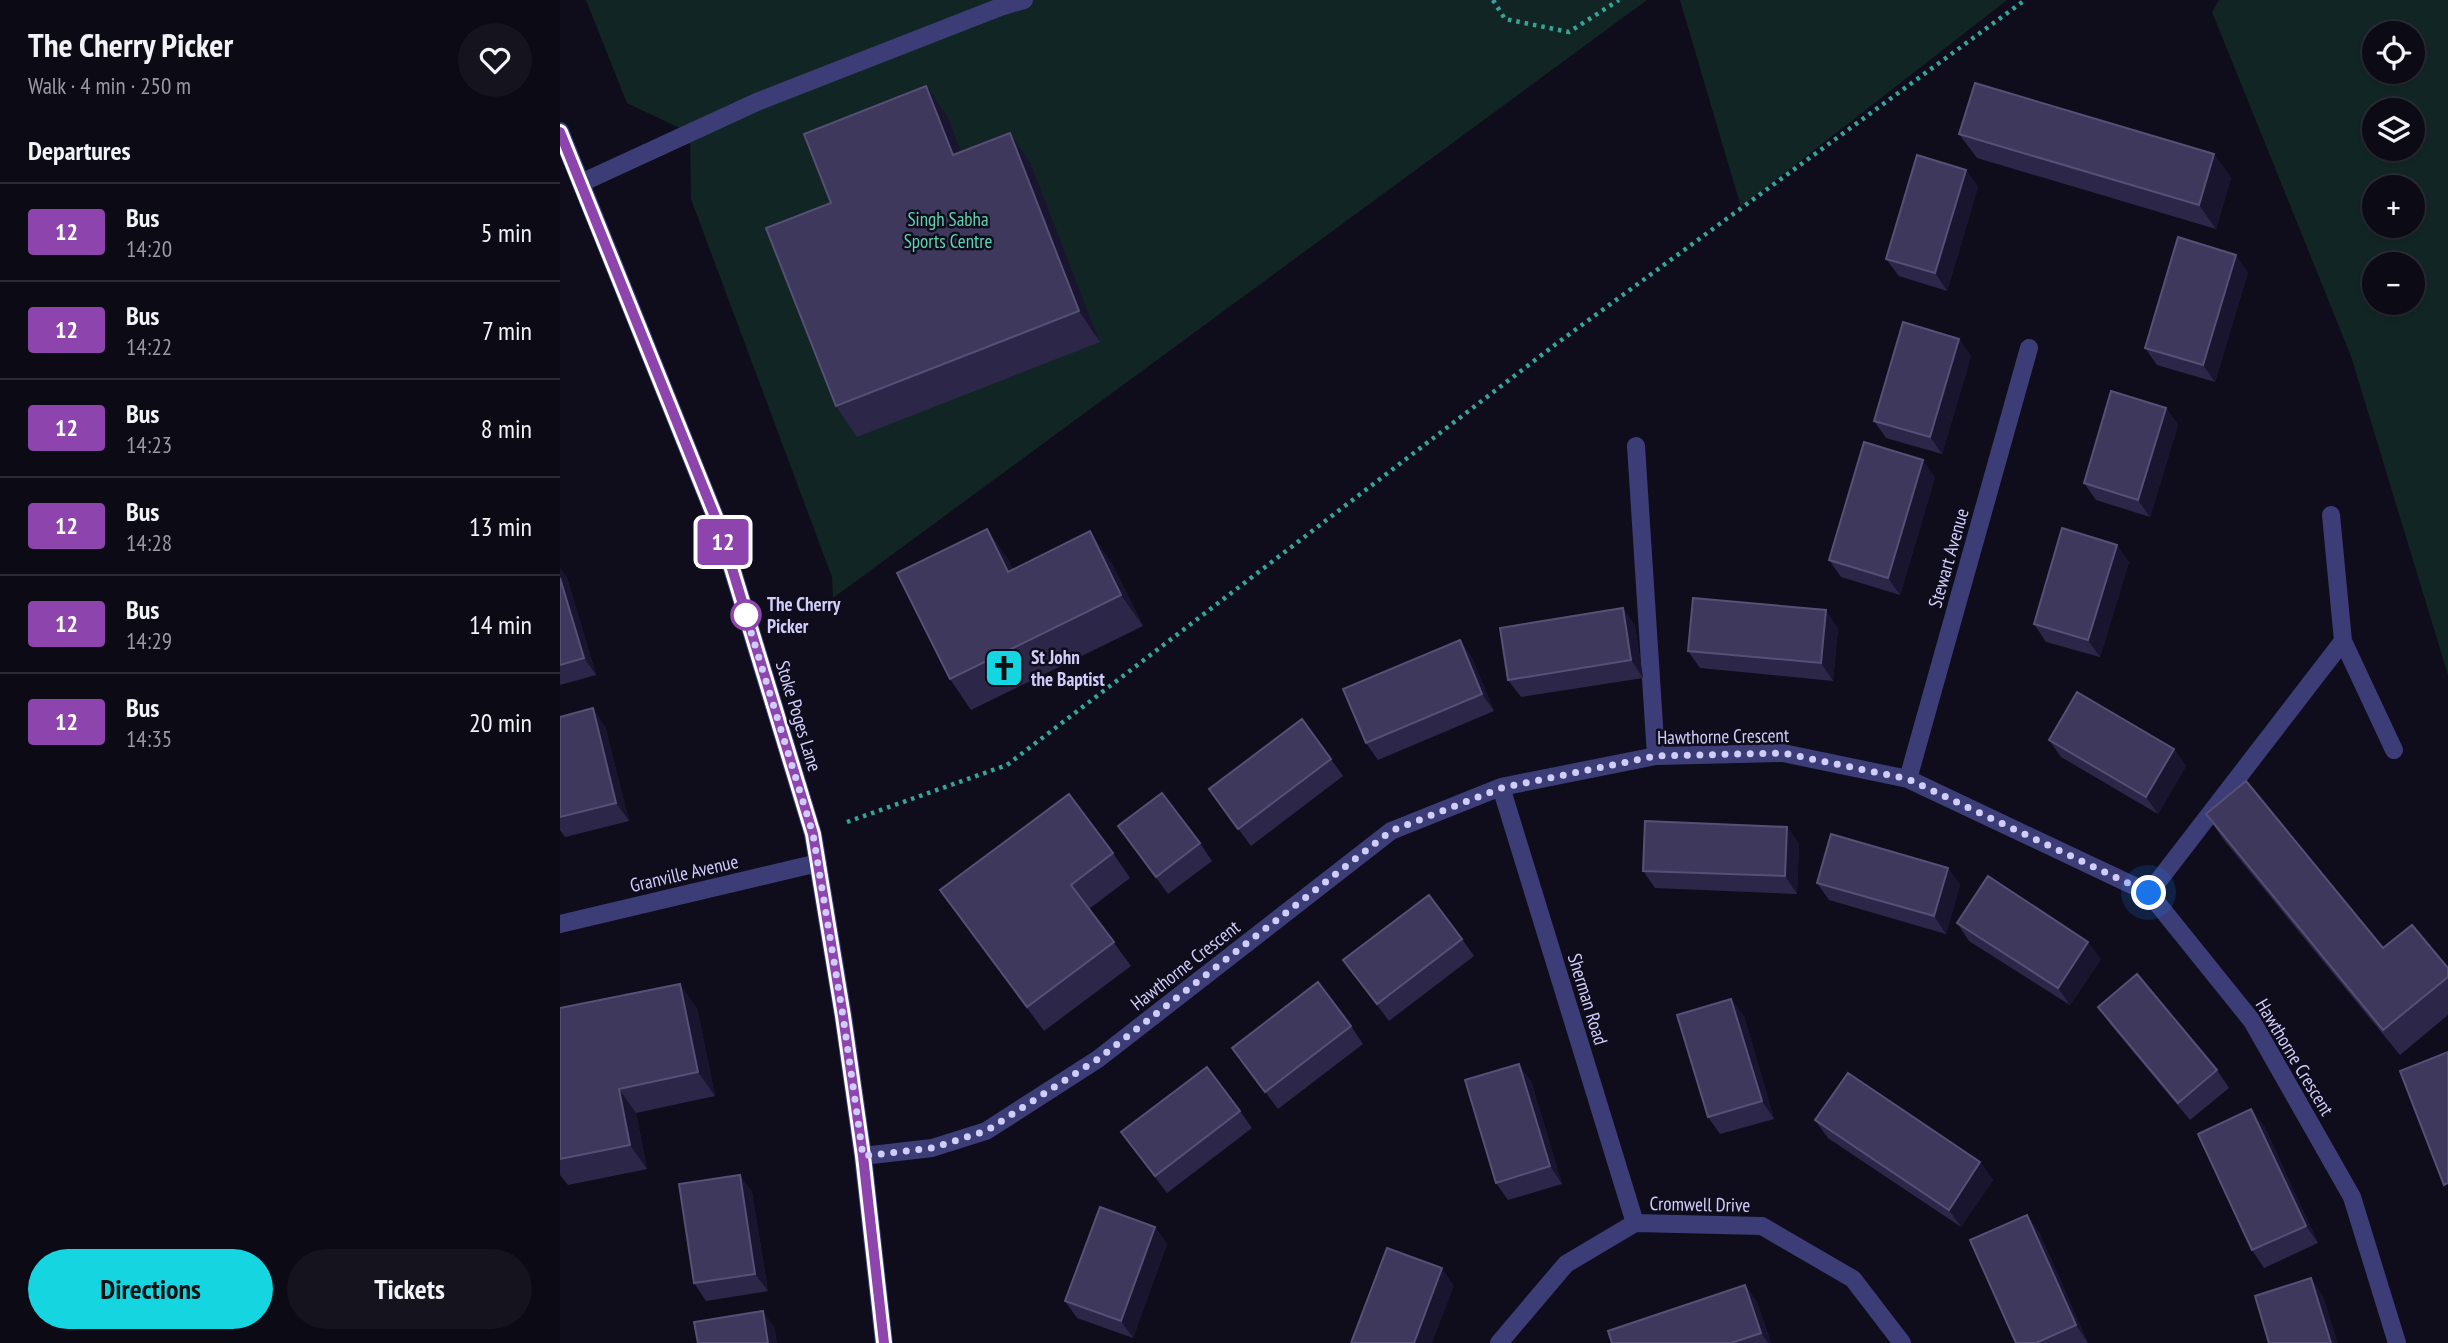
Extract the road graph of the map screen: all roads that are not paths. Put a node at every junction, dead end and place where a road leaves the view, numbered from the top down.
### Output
1 (1024, 0) edge
2 (560, 131) edge
3 (581, 183) junction
4 (2029, 348) dead end
5 (1636, 446) dead end
6 (2330, 515) dead end
7 (2343, 641) junction
8 (2394, 750) dead end
9 (1656, 756) junction
10 (1908, 779) junction
11 (1501, 788) junction
12 (818, 863) junction
13 (2149, 893) junction
14 (560, 924) edge
15 (863, 1156) junction
16 (1635, 1223) junction
17 (884, 1343) edge
18 (1499, 1343) edge
19 (1902, 1343) edge
20 (2397, 1343) edge

1 - 3 street
2 - 3 street, Stoke Poges Lane
3 - 12 street, Stoke Poges Lane
4 - 10 street, Stewart Avenue
5 - 9 street
6 - 7 street
7 - 8 street
7 - 13 street
9 - 10 street, Hawthorne Crescent
9 - 11 street, Hawthorne Crescent
10 - 13 street, Hawthorne Crescent
11 - 15 street, Hawthorne Crescent
11 - 16 street, Sherman Road
12 - 14 street, Granville Avenue
12 - 15 street, Stoke Poges Lane
13 - 20 street, Hawthorne Crescent
15 - 17 street, Stoke Poges Lane
16 - 18 street, Cromwell Drive
16 - 19 street, Cromwell Drive

